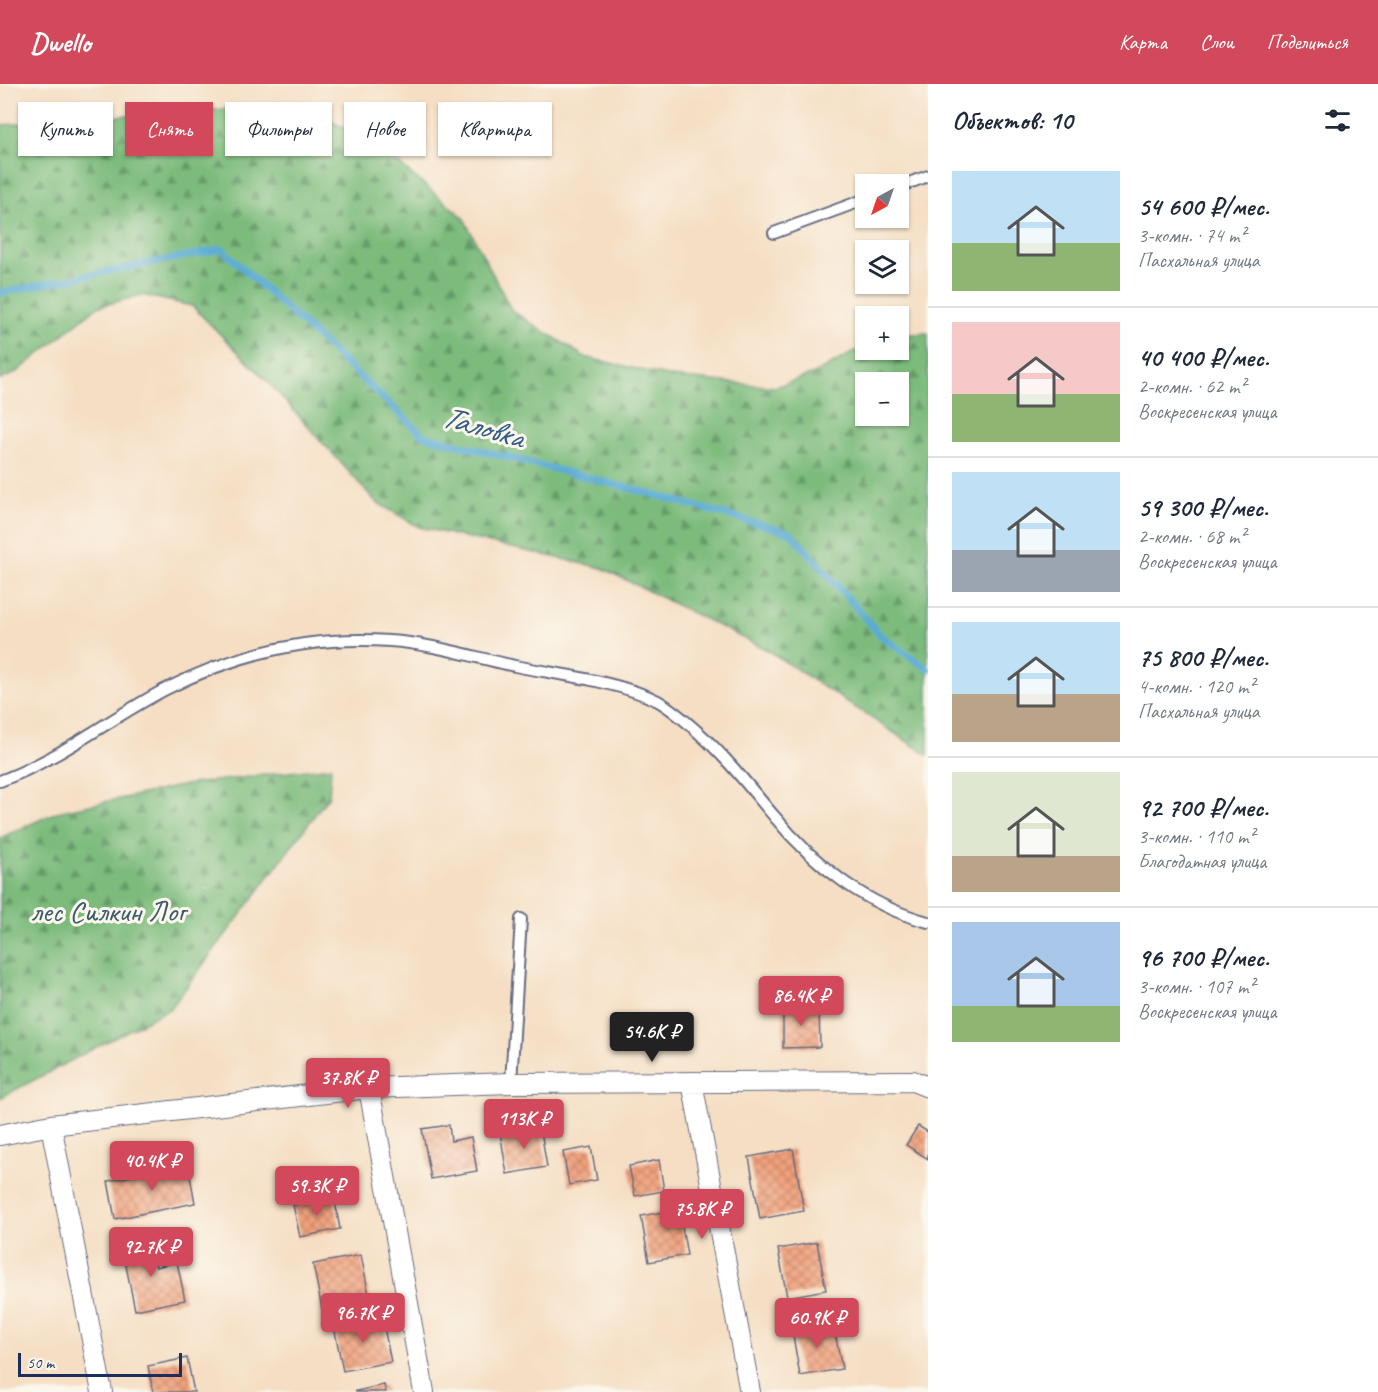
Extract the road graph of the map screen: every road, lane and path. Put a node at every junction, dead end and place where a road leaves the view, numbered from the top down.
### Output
1 (928, 176) edge
2 (909, 183) edge
3 (855, 203) edge
4 (774, 233) dead end
5 (0, 781) edge
6 (521, 919) dead end
7 (928, 922) edge
8 (692, 1082) junction
9 (511, 1083) junction
10 (928, 1087) edge
11 (369, 1088) junction
12 (51, 1125) junction
13 (0, 1135) edge
14 (102, 1392) edge
15 (424, 1392) edge
16 (750, 1392) edge

1 - 2 lane
3 - 4 lane
5 - 7 lane
6 - 9 lane
8 - 9 street
8 - 10 street
8 - 16 street
9 - 11 street
11 - 12 street
11 - 15 street
12 - 13 street
12 - 14 street

